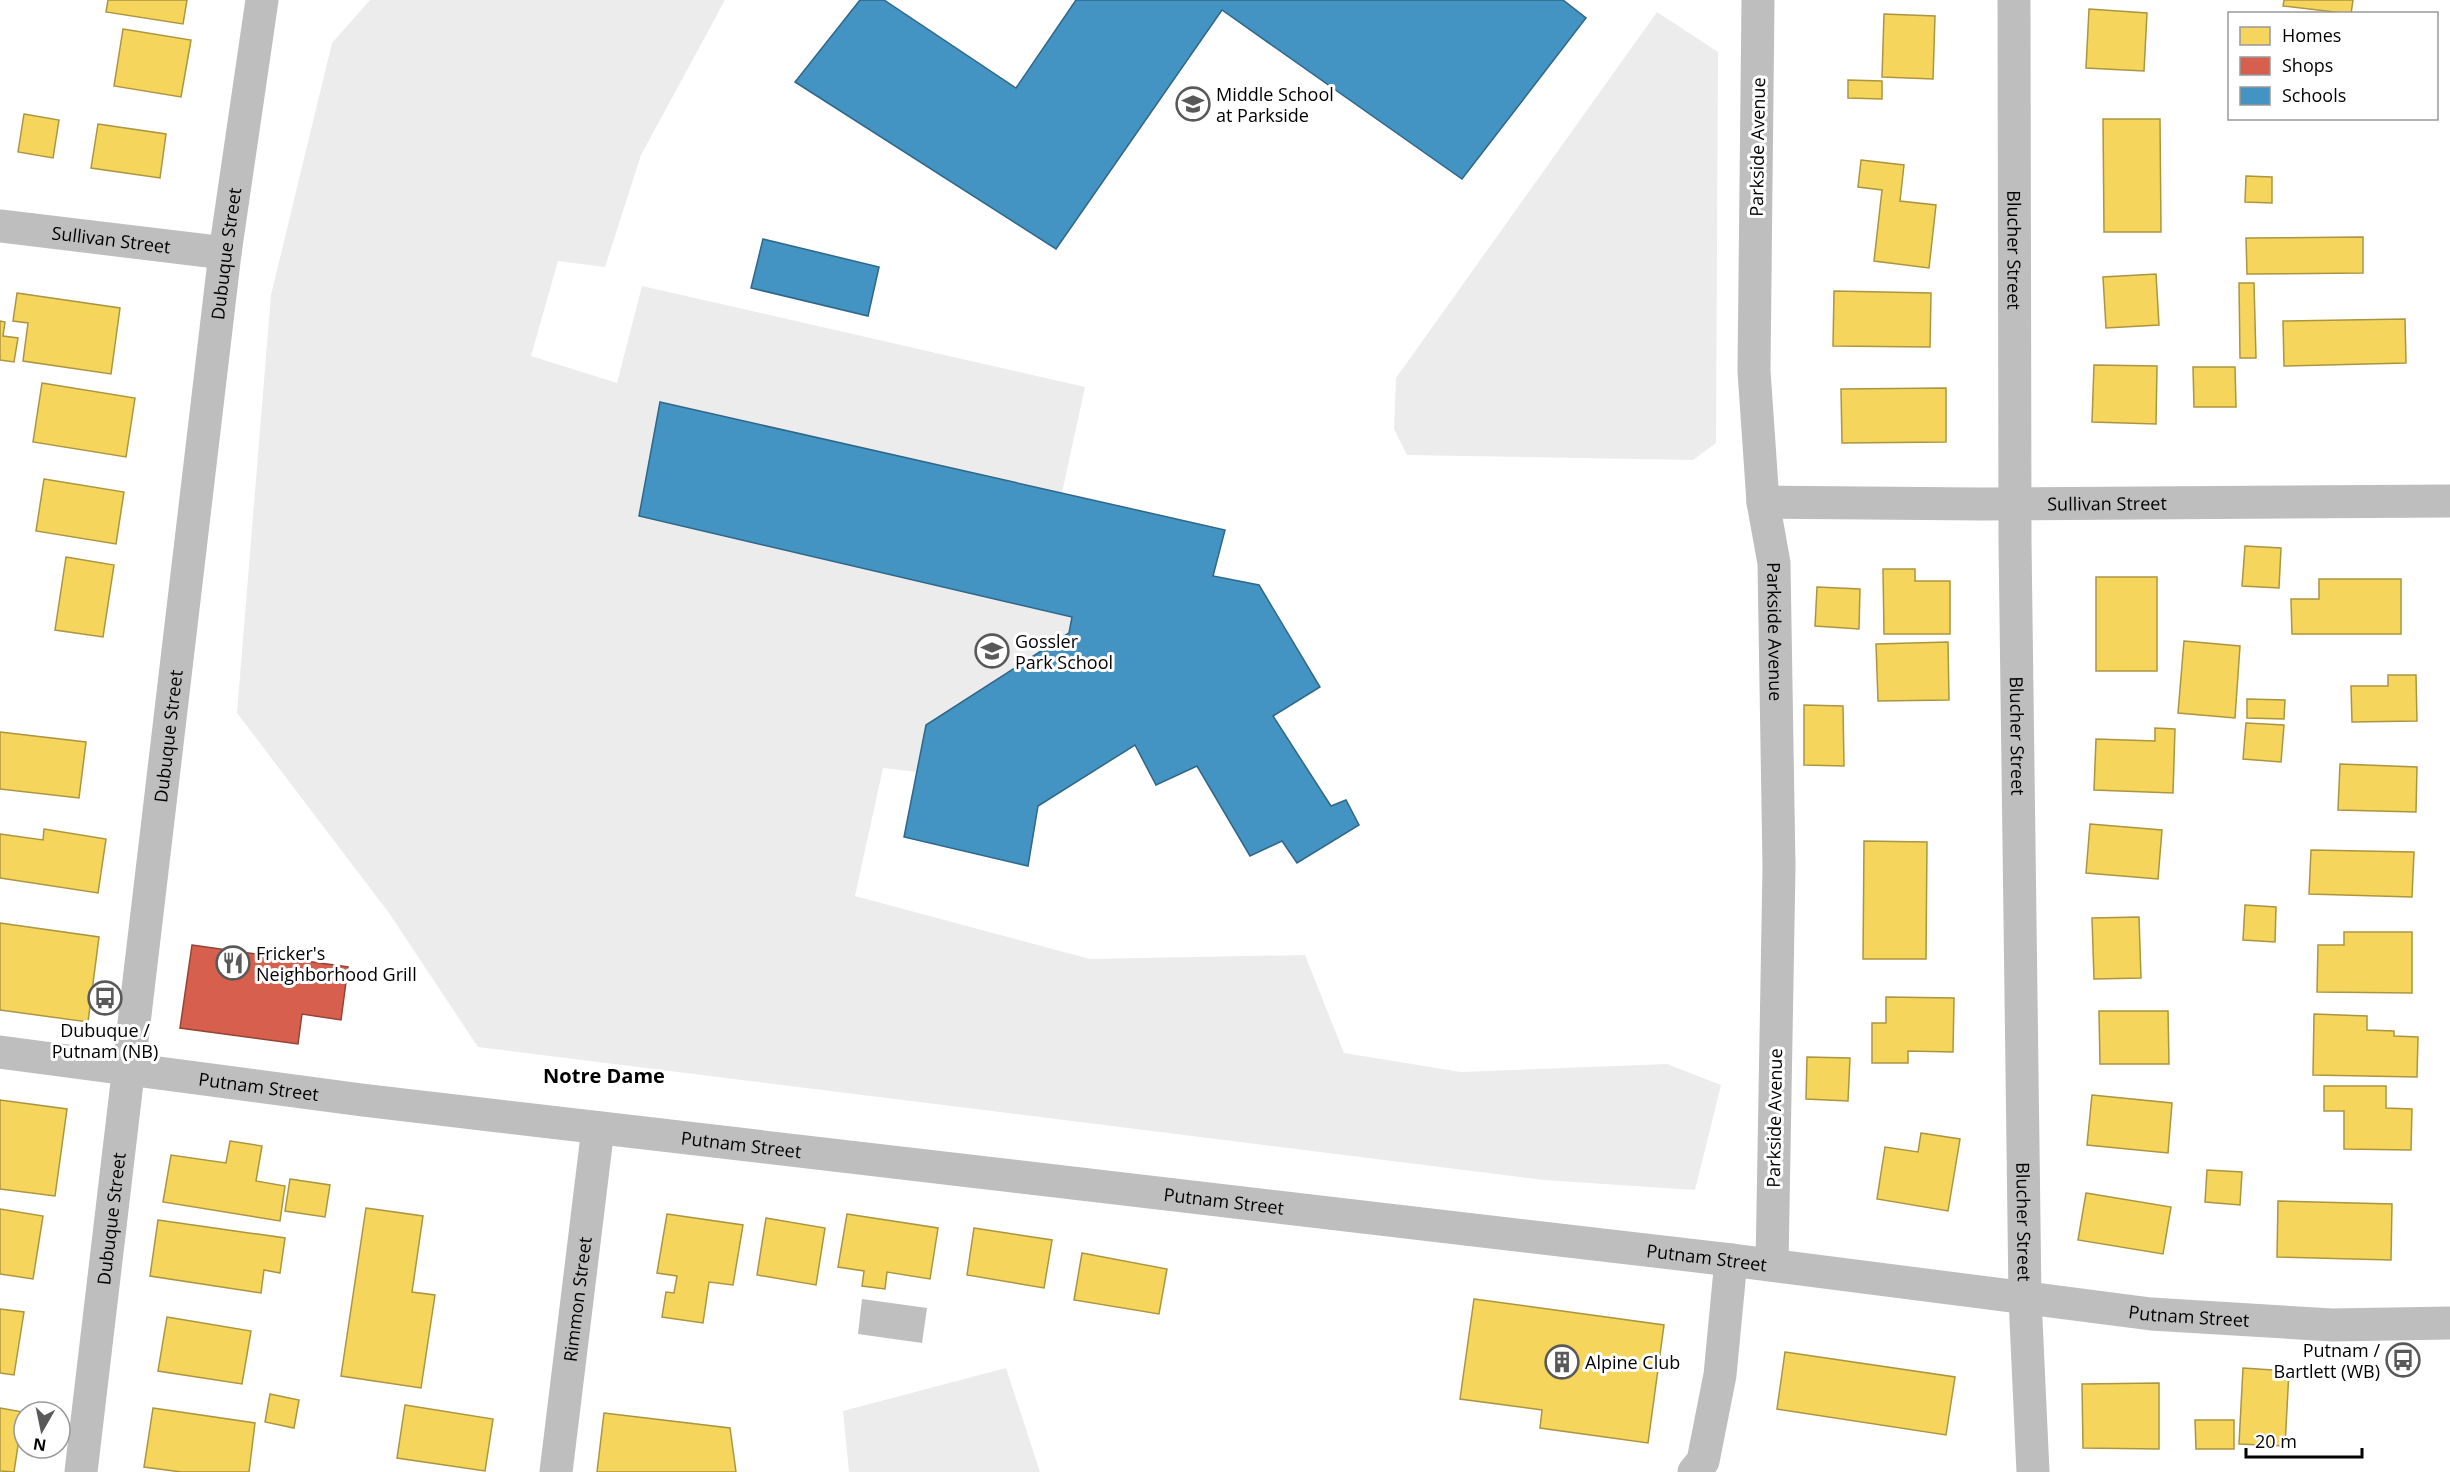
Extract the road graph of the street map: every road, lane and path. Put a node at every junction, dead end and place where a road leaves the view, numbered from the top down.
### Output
1 (262, 0) edge
2 (1758, 0) edge
3 (2014, 0) edge
4 (0, 226) edge
5 (225, 253) junction
6 (2450, 501) edge
7 (1763, 502) junction
8 (2014, 503) junction
9 (0, 1052) edge
10 (129, 1068) junction
11 (598, 1128) junction
12 (1731, 1260) junction
13 (1772, 1265) junction
14 (2025, 1298) junction
15 (2450, 1323) edge
16 (81, 1472) edge
17 (556, 1472) edge
18 (1695, 1472) edge
19 (2033, 1472) edge

1 - 5 street, Dubuque Street
2 - 7 street, Parkside Avenue
3 - 8 street, Blucher Street
4 - 5 street, Sullivan Street
5 - 10 street, Dubuque Street
6 - 8 street, Sullivan Street
7 - 8 street, Sullivan Street
7 - 13 street, Parkside Avenue
8 - 14 street, Blucher Street
9 - 10 street, Putnam Street
10 - 11 street, Putnam Street
10 - 16 street, Dubuque Street
11 - 12 street, Putnam Street
11 - 17 street, Rimmon Street
12 - 13 street, Putnam Street
12 - 18 street
13 - 14 street, Putnam Street
14 - 15 street, Putnam Street
14 - 19 street, Blucher Street

